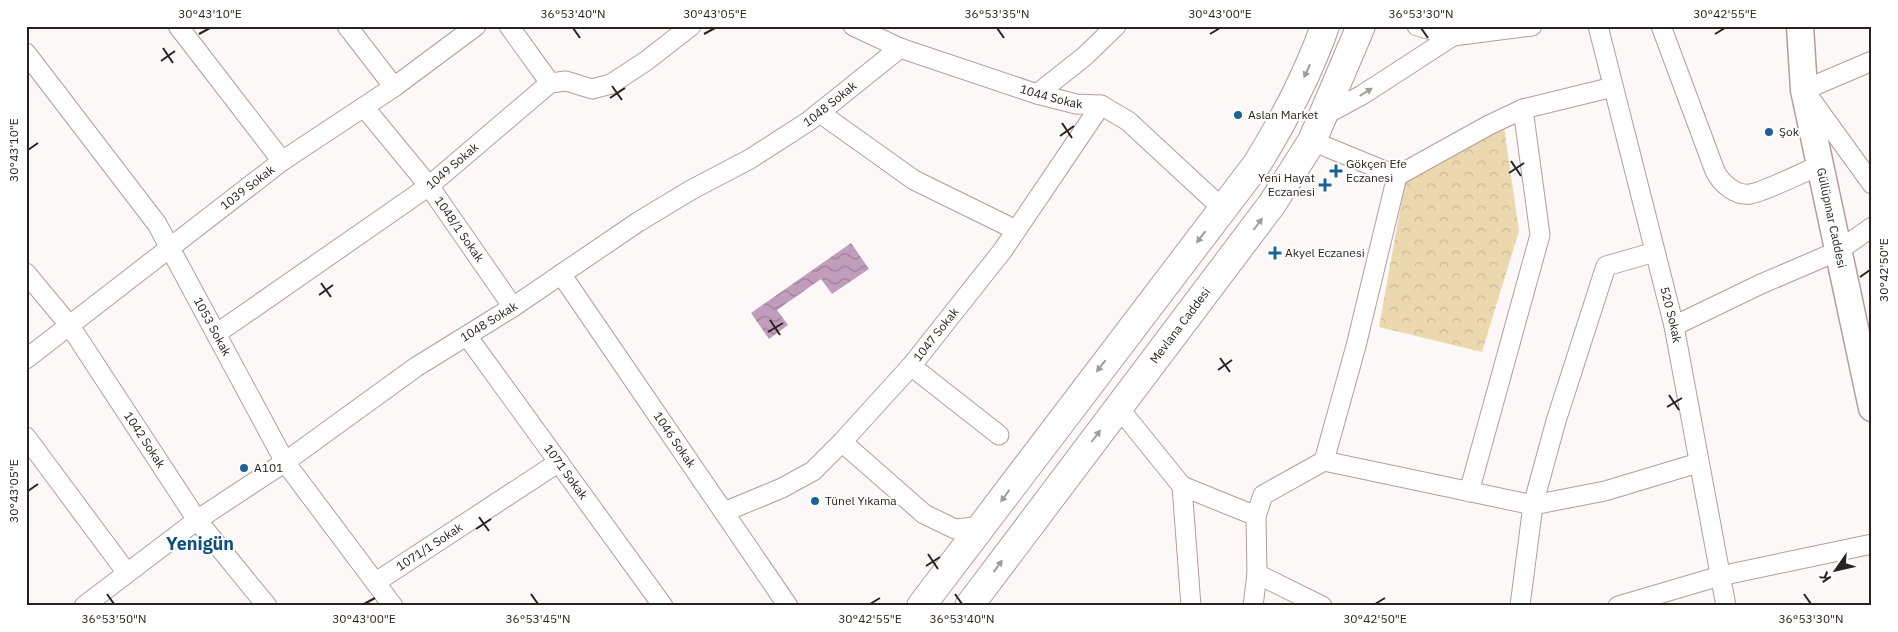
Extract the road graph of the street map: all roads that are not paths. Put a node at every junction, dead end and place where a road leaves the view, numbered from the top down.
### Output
1 (178, 26) edge
2 (347, 26) edge
3 (476, 26) edge
4 (509, 26) edge
5 (691, 26) edge
6 (853, 26) edge
7 (1116, 26) edge
8 (1325, 26) edge
9 (1361, 26) edge
10 (1417, 26) edge
11 (1532, 26) edge
12 (1598, 26) edge
13 (1661, 26) edge
14 (1800, 26) edge
15 (1453, 36) junction
16 (900, 48) junction
17 (26, 53) edge
18 (1872, 61) edge
19 (550, 83) junction
20 (1613, 87) junction
21 (394, 88) junction
22 (1804, 90) junction
23 (1036, 94) junction
24 (1101, 105) junction
25 (364, 107) junction
26 (1523, 109) junction
27 (820, 112) junction
28 (1323, 116) junction
29 (1312, 141) junction
30 (282, 161) junction
31 (1820, 166) junction
32 (1397, 176) junction
33 (1872, 184) edge
34 (429, 186) junction
35 (1223, 209) junction
36 (1872, 227) edge
37 (1016, 230) junction
38 (169, 247) junction
39 (1655, 252) junction
40 (1838, 252) junction
41 (26, 273) edge
42 (561, 274) junction
43 (513, 307) junction
44 (70, 326) junction
45 (1674, 326) junction
46 (216, 334) junction
47 (467, 336) junction
48 (26, 359) edge
49 (911, 366) junction
50 (1118, 407) junction
51 (1872, 408) edge
52 (999, 434) dead end
53 (26, 437) edge
54 (842, 442) junction
55 (1324, 461) junction
56 (285, 462) junction
57 (559, 462) junction
58 (1698, 463) junction
59 (1182, 486) junction
60 (1469, 492) junction
61 (1533, 505) junction
62 (724, 512) junction
63 (1256, 516) junction
64 (197, 520) junction
65 (983, 526) junction
66 (1872, 544) edge
67 (127, 573) junction
68 (1257, 574) junction
69 (945, 576) junction
70 (1720, 576) junction
71 (376, 582) junction
72 (84, 606) edge
73 (267, 606) edge
74 (393, 606) edge
75 (663, 606) edge
76 (788, 606) edge
77 (921, 606) edge
78 (932, 606) edge
79 (970, 606) edge
80 (1191, 606) edge
81 (1253, 606) edge
82 (1322, 606) edge
83 (1520, 606) edge
84 (1618, 606) edge
85 (1726, 606) edge

1 - 30 street
2 - 21 street
3 - 21 street, 1039 Sokak
4 - 19 street
5 - 19 street
6 - 16 street, 1044 Sokak
7 - 23 street
8 -> 35 main road
9 - 28 main road, Mevlana Caddesi
10 - 15 street
11 - 15 street
12 - 20 street, 520 Sokak
13 - 31 street
14 - 22 street, Güllüpınar Caddesi
28 -> 15 street
16 - 23 street, 1044 Sokak
16 - 27 street, 1048 Sokak
17 - 38 street, 1053 Sokak
18 - 22 street
19 - 34 street, 1049 Sokak
20 - 26 street
20 - 39 street, 520 Sokak
21 - 25 street, 1039 Sokak
22 - 31 street, Güllüpınar Caddesi
22 - 33 street
23 - 24 street, 1044 Sokak
24 - 35 street, 1044 Sokak
24 - 37 street, 1047 Sokak
25 - 30 street, 1039 Sokak
25 - 34 street, 1048/1 Sokak
26 - 32 street
26 - 60 street
27 - 37 street
27 - 42 street, 1048 Sokak
28 - 29 main road, Mevlana Caddesi
29 - 32 street
50 -> 29 main road, Mevlana Caddesi
30 - 38 street, 1039 Sokak
31 - 40 street, Güllüpınar Caddesi
32 - 55 street
34 - 43 street, 1048/1 Sokak
34 - 46 street, 1049 Sokak
35 -> 65 main road
36 - 40 street
37 - 49 street, 1047 Sokak
38 - 44 street, 1039 Sokak
38 - 46 street, 1053 Sokak
39 - 45 street, 520 Sokak
39 - 61 street
40 - 45 street
40 - 51 street, Güllüpınar Caddesi
41 - 44 street, 1042 Sokak
42 - 43 street, 1048 Sokak
42 - 62 street, 1046 Sokak
43 - 47 street, 1048 Sokak
44 - 48 street, 1039 Sokak
44 - 64 street, 1042 Sokak
45 - 58 street, 520 Sokak
46 - 56 street, 1053 Sokak
47 - 56 street, 1048 Sokak
47 - 57 street, 1071 Sokak
49 - 52 street
49 - 54 street, 1047 Sokak
50 - 59 street
79 -> 50 main road, Mevlana Caddesi
53 - 67 street
54 - 62 street, 1047 Sokak
54 - 65 street
55 - 60 street
55 - 63 street
56 - 64 street, 1048 Sokak
56 - 71 street, 1053 Sokak
57 - 71 street, 1071/1 Sokak
57 - 75 street, 1071 Sokak
58 - 61 street
58 - 70 street, 520 Sokak
59 - 63 street
59 - 80 street
60 - 61 street
61 - 83 street
62 - 76 street, 1046 Sokak
63 - 68 street
64 - 67 street, 1048 Sokak
64 - 73 street, 1042 Sokak
65 - 69 main road
66 - 70 street
67 - 72 street, 1048 Sokak
68 - 81 street
68 - 82 street
69 - 77 main road
69 - 78 main road
70 - 84 street
70 - 85 street, 520 Sokak
71 - 74 street, 1053 Sokak

